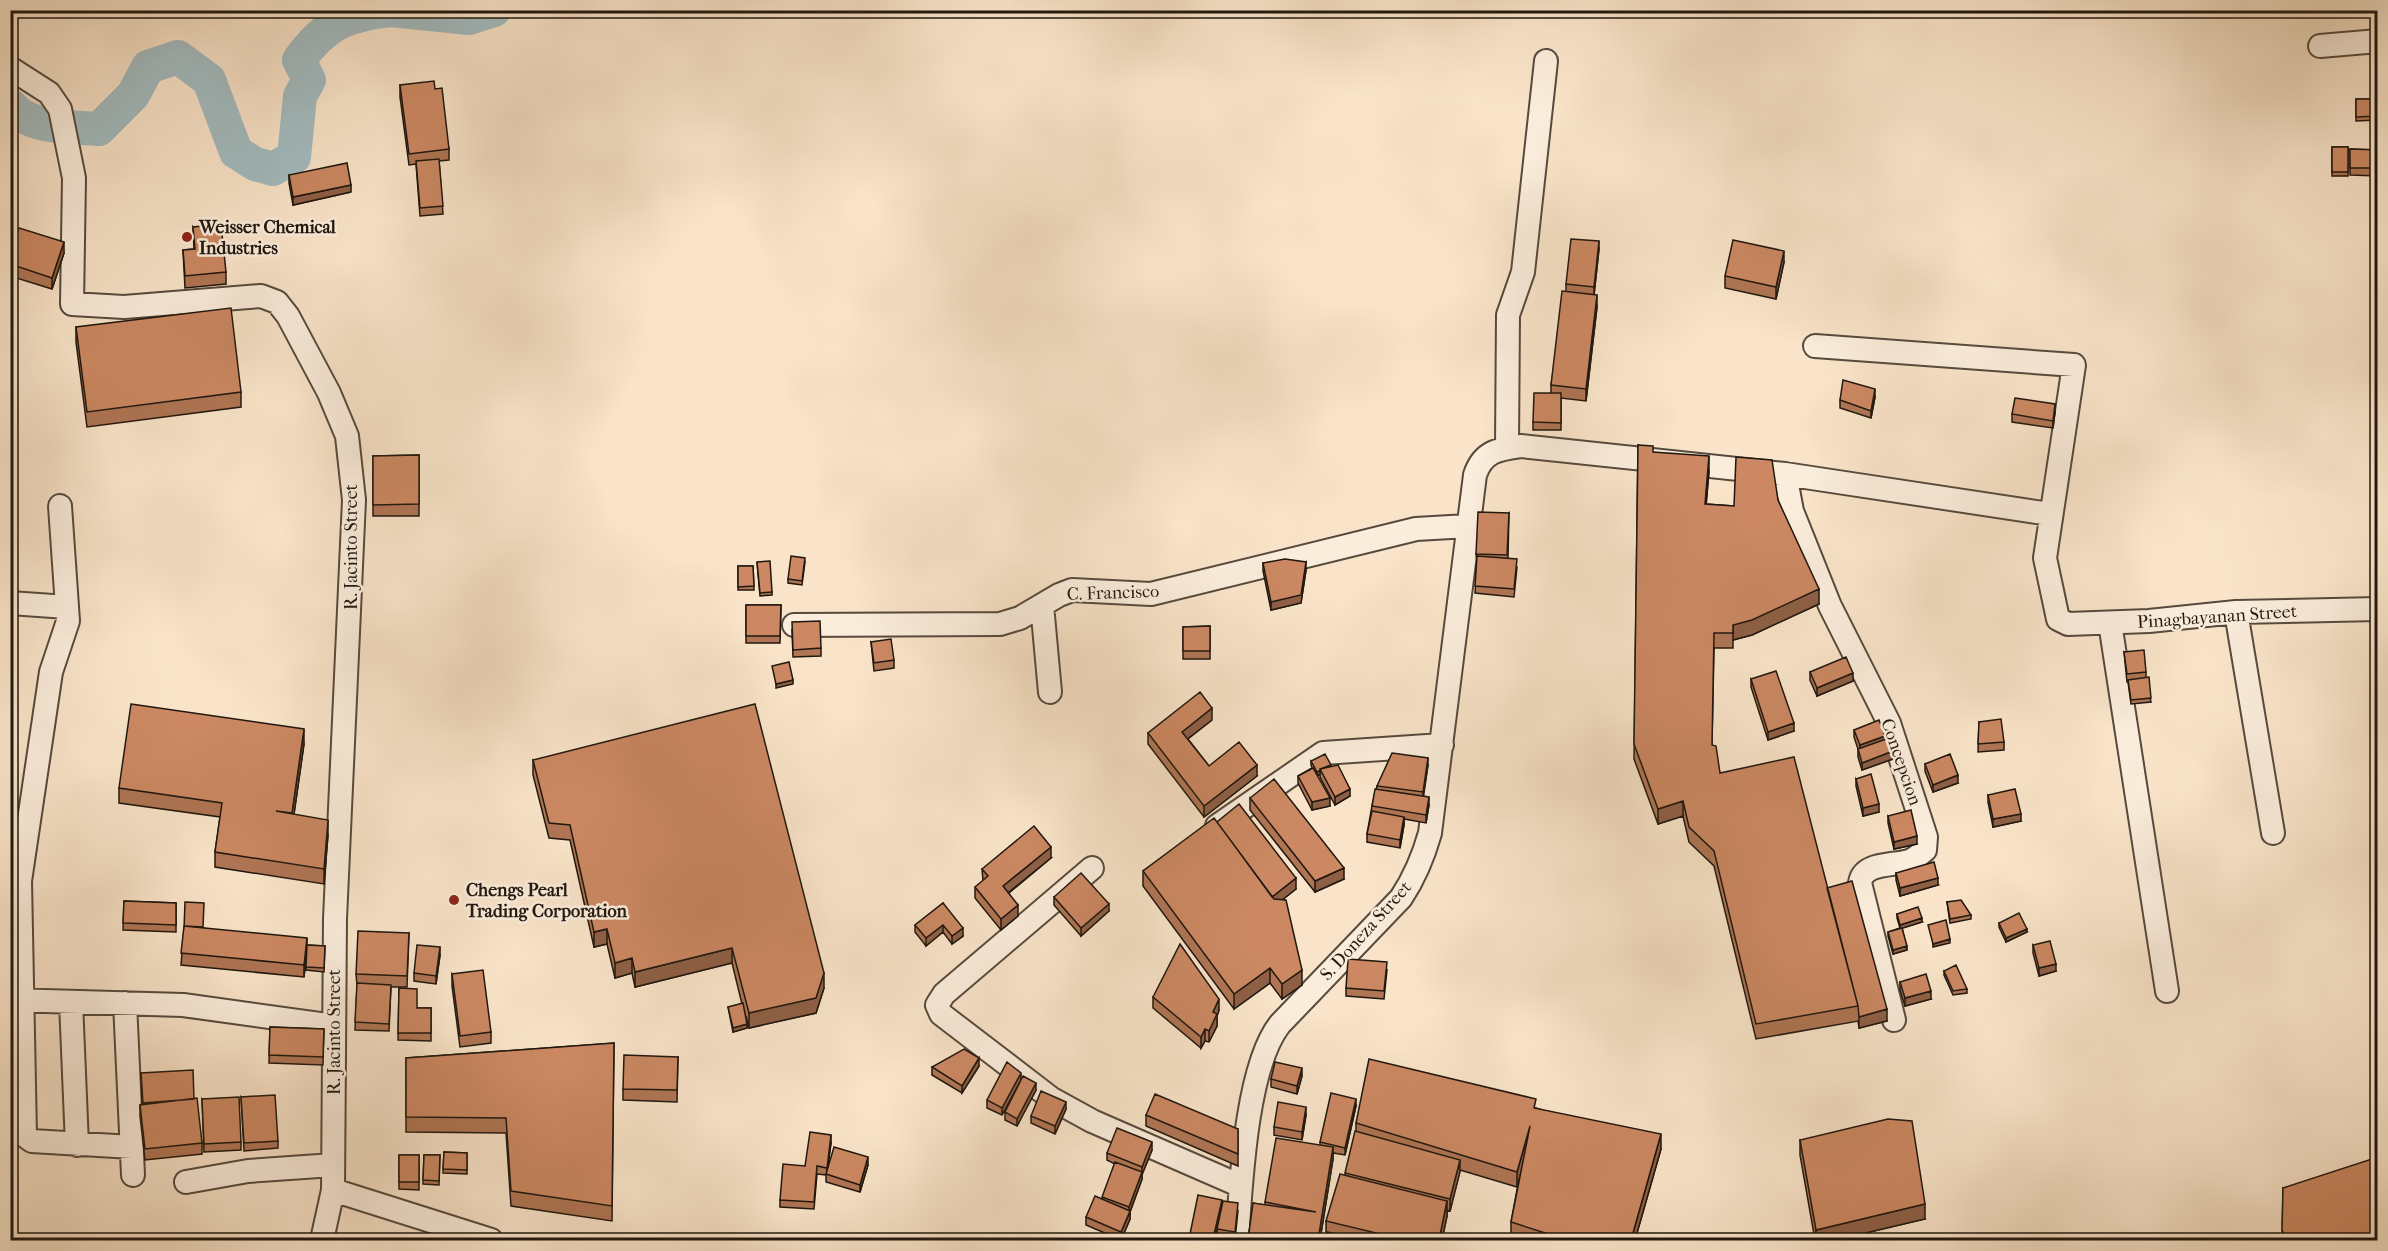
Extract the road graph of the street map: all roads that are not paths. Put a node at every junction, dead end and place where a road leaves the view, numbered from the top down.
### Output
1 (2378, 41) edge
2 (2320, 46) dead end
3 (1546, 62) dead end
4 (10, 68) edge
5 (1815, 346) dead end
6 (1507, 447) junction
7 (1785, 474) junction
8 (60, 506) dead end
9 (2050, 514) junction
10 (1468, 526) junction
11 (10, 603) edge
12 (1042, 605) junction
13 (67, 608) junction
14 (2378, 609) edge
15 (2236, 612) junction
16 (2110, 623) junction
17 (794, 625) edge
18 (1050, 692) dead end
19 (1442, 745) junction
20 (2273, 833) dead end
21 (1196, 841) edge
22 (1092, 868) dead end
23 (15, 881) edge
24 (2167, 991) dead end
25 (16, 1000) edge
26 (71, 1002) junction
27 (125, 1003) junction
28 (1894, 1020) dead end
29 (334, 1026) junction
30 (77, 1145) junction
31 (132, 1147) junction
32 (333, 1165) junction
33 (133, 1175) dead end
34 (186, 1182) dead end
35 (1241, 1186) junction
36 (333, 1190) junction
37 (322, 1240) edge
38 (491, 1240) edge
39 (1237, 1240) edge

1 - 2 street
3 - 6 street
4 - 29 street, R. Jacinto Street
5 - 9 street
6 - 7 street
6 - 10 street, S. Doneza Street
7 - 9 street
7 - 28 street, Concepcion
8 - 13 street
9 - 16 street, Pinagbayanan Street
10 - 12 street, C. Francisco
10 - 19 street, S. Doneza Street
11 - 13 street
12 - 17 street, C. Francisco
12 - 18 street
13 - 23 street
14 - 15 street, Pinagbayanan Street
15 - 16 street, Pinagbayanan Street
15 - 20 street
16 - 24 street
19 - 21 street
19 - 35 street, S. Doneza Street
22 - 35 street
23 - 25 street
25 - 26 street
25 - 30 street
26 - 27 street
26 - 30 street
27 - 29 street
27 - 31 street
29 - 32 street, R. Jacinto Street
30 - 31 street
31 - 33 street
32 - 34 street
32 - 36 street, R. Jacinto Street
35 - 39 street, S. Doneza Street
36 - 37 street, R. Jacinto Street
36 - 38 street

